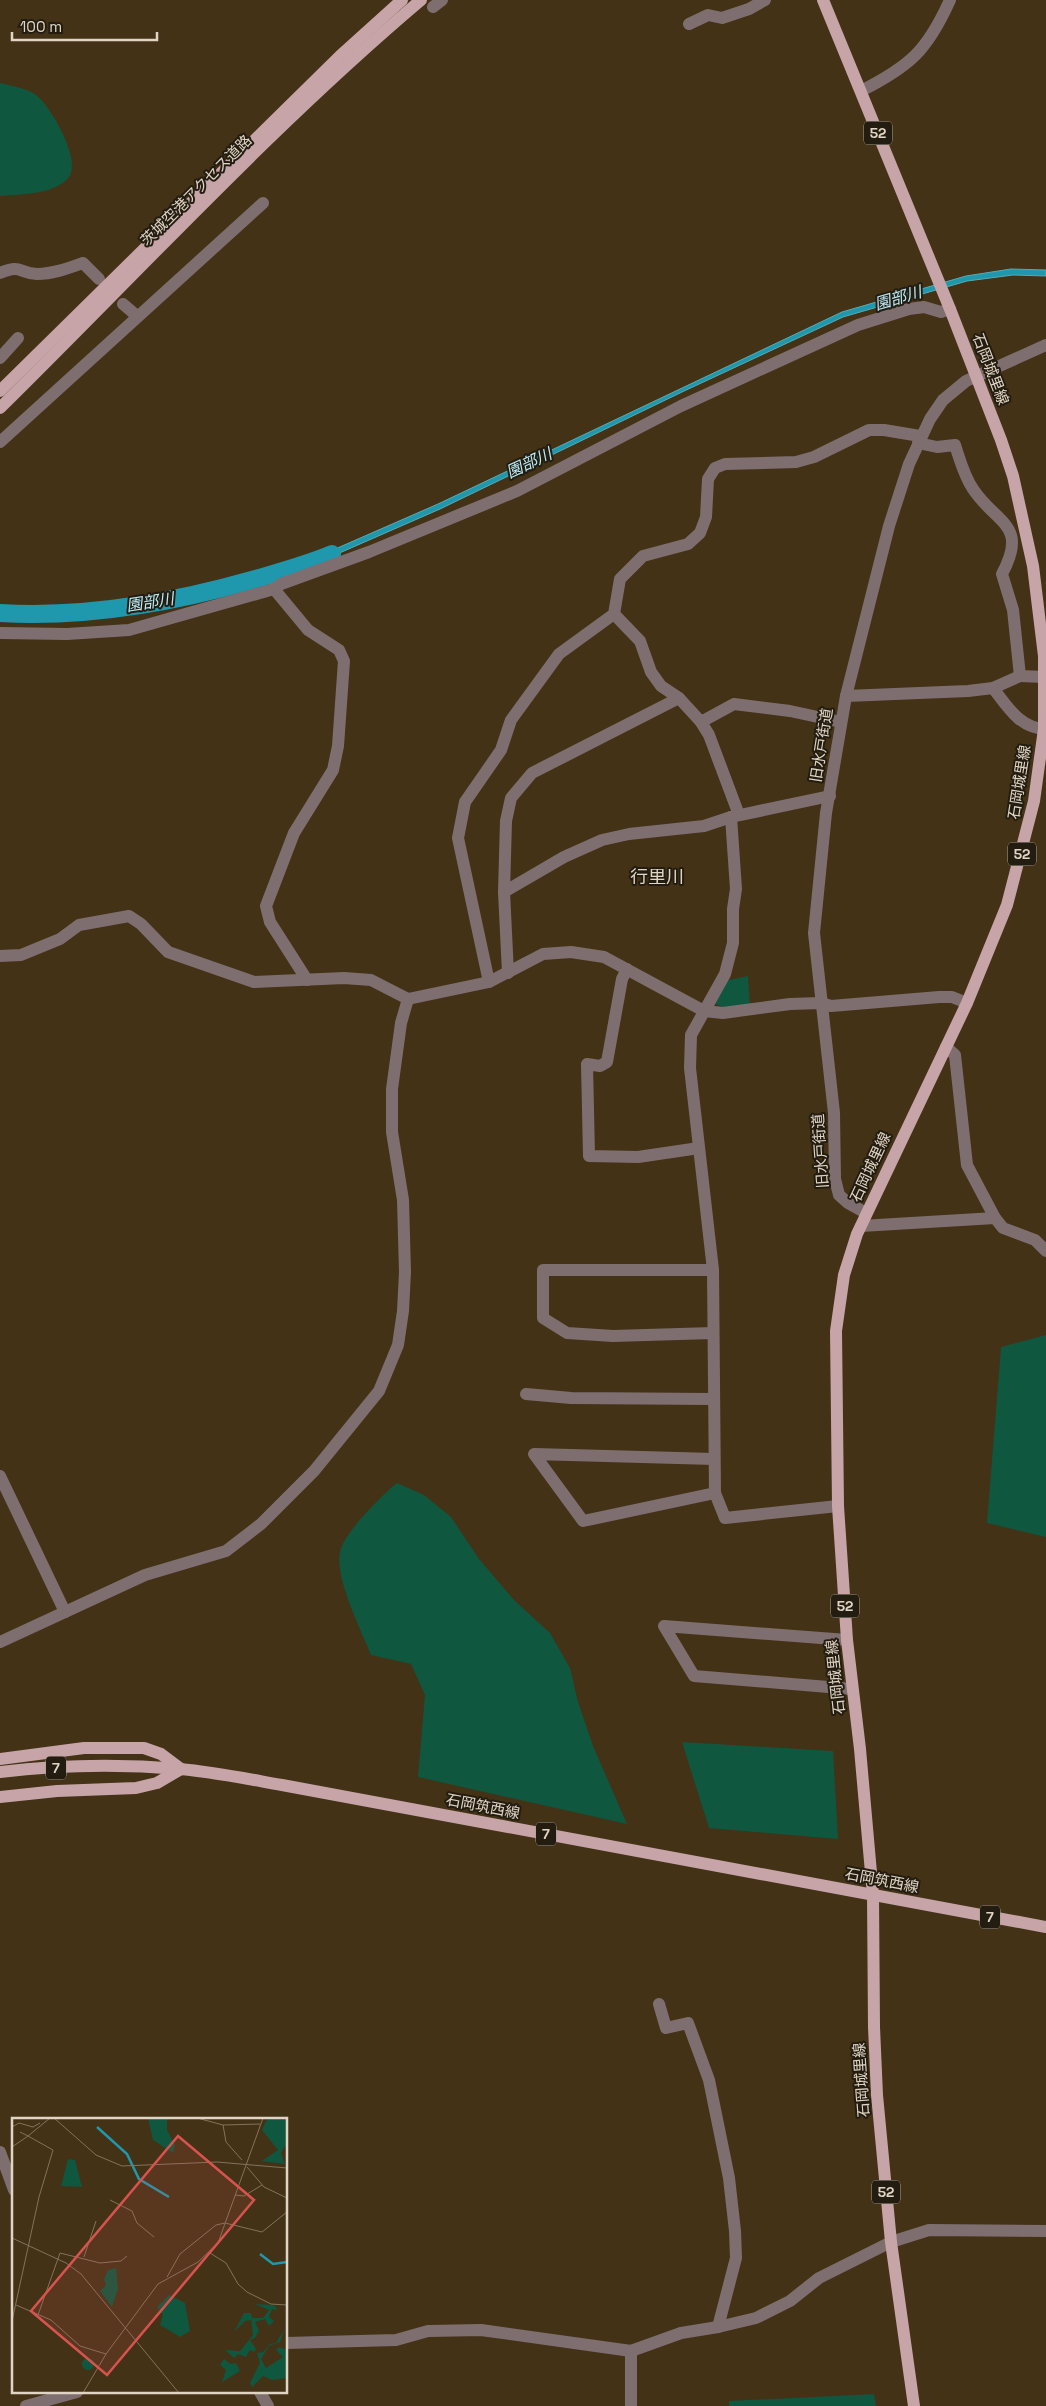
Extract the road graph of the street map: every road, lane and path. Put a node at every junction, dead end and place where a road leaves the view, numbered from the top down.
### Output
1 (402, 0) edge
2 (421, 0) edge
3 (823, 0) edge
4 (950, 0) edge
5 (756, 2) edge
6 (690, 24) dead end
7 (861, 91) junction
8 (263, 203) dead end
9 (0, 273) edge
10 (100, 279) dead end
11 (123, 304) dead end
12 (948, 304) junction
13 (137, 316) junction
14 (18, 338) dead end
15 (1046, 345) edge
16 (0, 358) edge
17 (977, 375) junction
18 (0, 391) edge
19 (0, 408) edge
20 (919, 439) junction
21 (0, 442) edge
22 (274, 590) junction
23 (614, 614) junction
24 (0, 633) edge
25 (1020, 676) junction
26 (1044, 677) junction
27 (993, 688) junction
28 (846, 696) junction
29 (679, 698) junction
30 (701, 722) junction
31 (841, 722) junction
32 (1045, 729) edge
33 (830, 796) junction
34 (735, 816) junction
35 (504, 892) junction
36 (0, 956) edge
37 (626, 969) junction
38 (508, 973) junction
39 (307, 980) junction
40 (489, 982) junction
41 (408, 999) junction
42 (821, 1003) junction
43 (967, 1003) junction
44 (704, 1011) junction
45 (946, 1047) junction
46 (699, 1148) junction
47 (866, 1213) junction
48 (995, 1218) junction
49 (861, 1226) junction
50 (1046, 1251) edge
51 (712, 1270) junction
52 (713, 1333) junction
53 (526, 1394) dead end
54 (713, 1399) junction
55 (714, 1459) junction
56 (0, 1476) edge
57 (715, 1493) junction
58 (838, 1506) junction
59 (65, 1612) junction
60 (847, 1640) junction
61 (0, 1642) edge
62 (852, 1689) junction
63 (0, 1759) edge
64 (181, 1769) junction
65 (0, 1772) edge
66 (0, 1797) edge
67 (873, 1895) junction
68 (1046, 1927) edge
69 (659, 2004) dead end
70 (0, 2152) edge
71 (12, 2185) edge
72 (1046, 2231) edge
73 (891, 2242) junction
74 (718, 2327) junction
75 (288, 2343) edge
76 (631, 2351) junction
77 (70, 2394) edge
78 (261, 2394) edge
79 (34, 2405) edge
80 (268, 2406) edge
81 (631, 2406) edge
82 (914, 2406) edge

1 - 18 main road, 茨城空港アクセス道路
2 - 19 main road, 茨城空港アクセス道路
3 - 7 main road, 石岡城里線 / 52
4 - 7 street
5 - 6 street
7 - 12 main road, 石岡城里線 / 52
8 - 13 street
9 - 10 street
11 - 13 street
12 - 17 main road, 石岡城里線 / 52
12 - 22 street
13 - 21 street
14 - 16 street
15 - 17 street, 旧水戸街道
17 - 20 street, 旧水戸街道
17 - 26 main road, 石岡城里線 / 52
20 - 23 street
20 - 25 street
20 - 28 street, 旧水戸街道
22 - 24 street
22 - 39 street
23 - 29 street
23 - 40 street
25 - 26 street
25 - 27 street
26 - 32 main road, 石岡城里線 / 52
27 - 28 street
27 - 32 street
28 - 31 street, 旧水戸街道
29 - 30 street
29 - 35 street
30 - 31 street
30 - 34 street
31 - 33 street, 旧水戸街道
32 - 43 main road, 石岡城里線 / 52
33 - 34 street
33 - 42 street, 旧水戸街道
34 - 35 street
34 - 44 street
35 - 38 street
36 - 39 street
37 - 38 street
37 - 44 street
37 - 46 street
38 - 40 street
39 - 41 street
40 - 41 street
41 - 59 street
42 - 43 street
42 - 44 street
42 - 47 street, 旧水戸街道
43 - 45 main road, 石岡城里線 / 52
44 - 46 street
45 - 47 main road, 石岡城里線 / 52
45 - 48 street
46 - 51 street
47 - 49 main road, 石岡城里線 / 52
48 - 49 street
48 - 50 street
49 - 58 main road, 石岡城里線 / 52
51 - 52 street
51 - 52 street
52 - 54 street
53 - 54 street
54 - 55 street
55 - 57 street
55 - 57 street
56 - 59 street
57 - 58 street
58 - 60 main road, 石岡城里線 / 52
59 - 61 street
60 - 62 main road, 石岡城里線 / 52
60 - 62 street
62 - 67 main road, 石岡城里線 / 52
63 - 64 main road
64 - 65 main road, 石岡筑西線 / 7
64 - 66 main road
64 - 67 main road, 石岡筑西線 / 7
67 - 68 main road, 石岡筑西線 / 7
67 - 73 main road, 石岡城里線 / 52
69 - 74 street
70 - 71 street
72 - 73 street
73 - 74 street
73 - 82 main road, 石岡城里線 / 52
74 - 76 street
75 - 76 street
76 - 81 street
77 - 79 street
78 - 80 street

